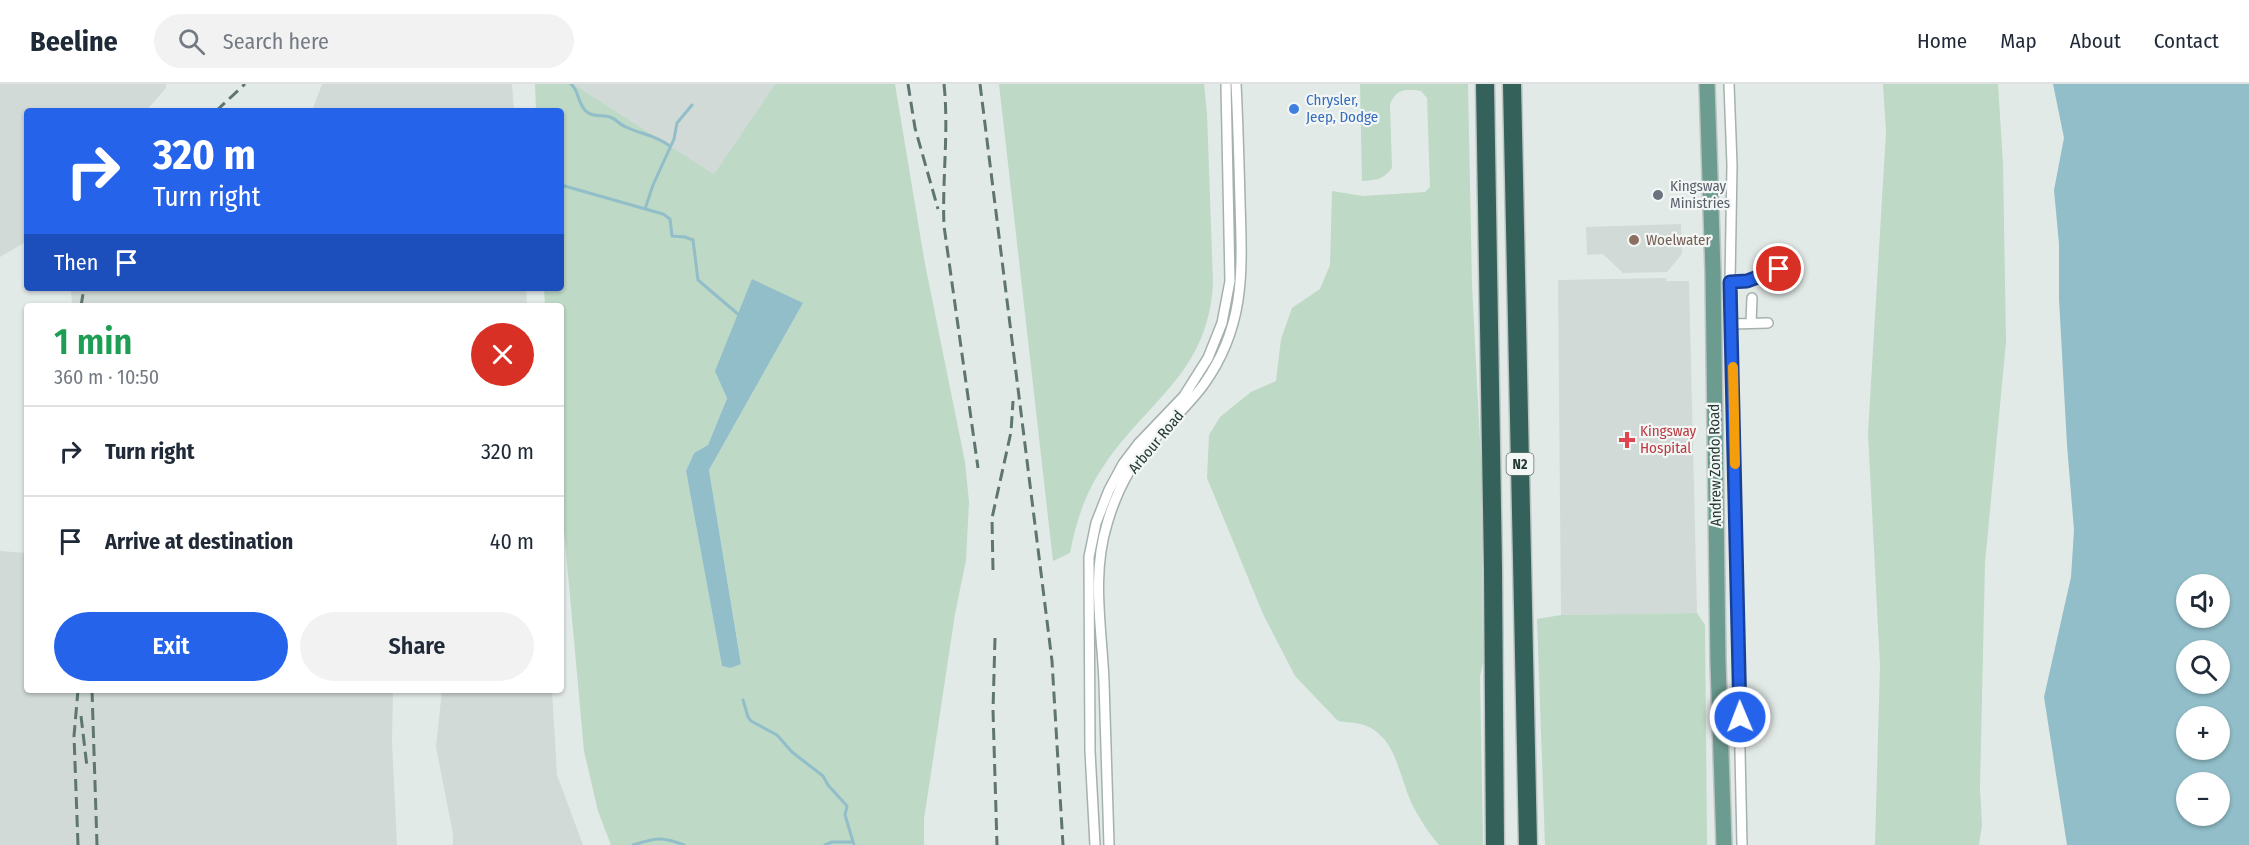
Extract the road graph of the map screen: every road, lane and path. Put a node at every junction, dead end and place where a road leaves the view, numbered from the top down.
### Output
1 (1226, 84) edge
2 (1236, 84) edge
3 (1485, 84) edge
4 (1512, 84) edge
5 (1707, 84) edge
6 (1729, 84) edge
7 (1779, 269) dead end
8 (1730, 282) junction
9 (1752, 298) dead end
10 (1751, 323) junction
11 (1768, 323) dead end
12 (1732, 324) junction
13 (1095, 845) edge
14 (1109, 845) edge
15 (1495, 845) edge
16 (1528, 845) edge
17 (1724, 845) edge
18 (1742, 845) edge

1 - 13 street, Arbour Road
2 - 14 street, Arbour Road
3 - 15 highway, N2
4 - 16 highway, N2
5 - 17 main road, Andrew Zondo Road
6 - 8 street
7 - 8 street
8 - 12 street
9 - 10 street
10 - 11 street
10 - 12 street
12 - 18 street

